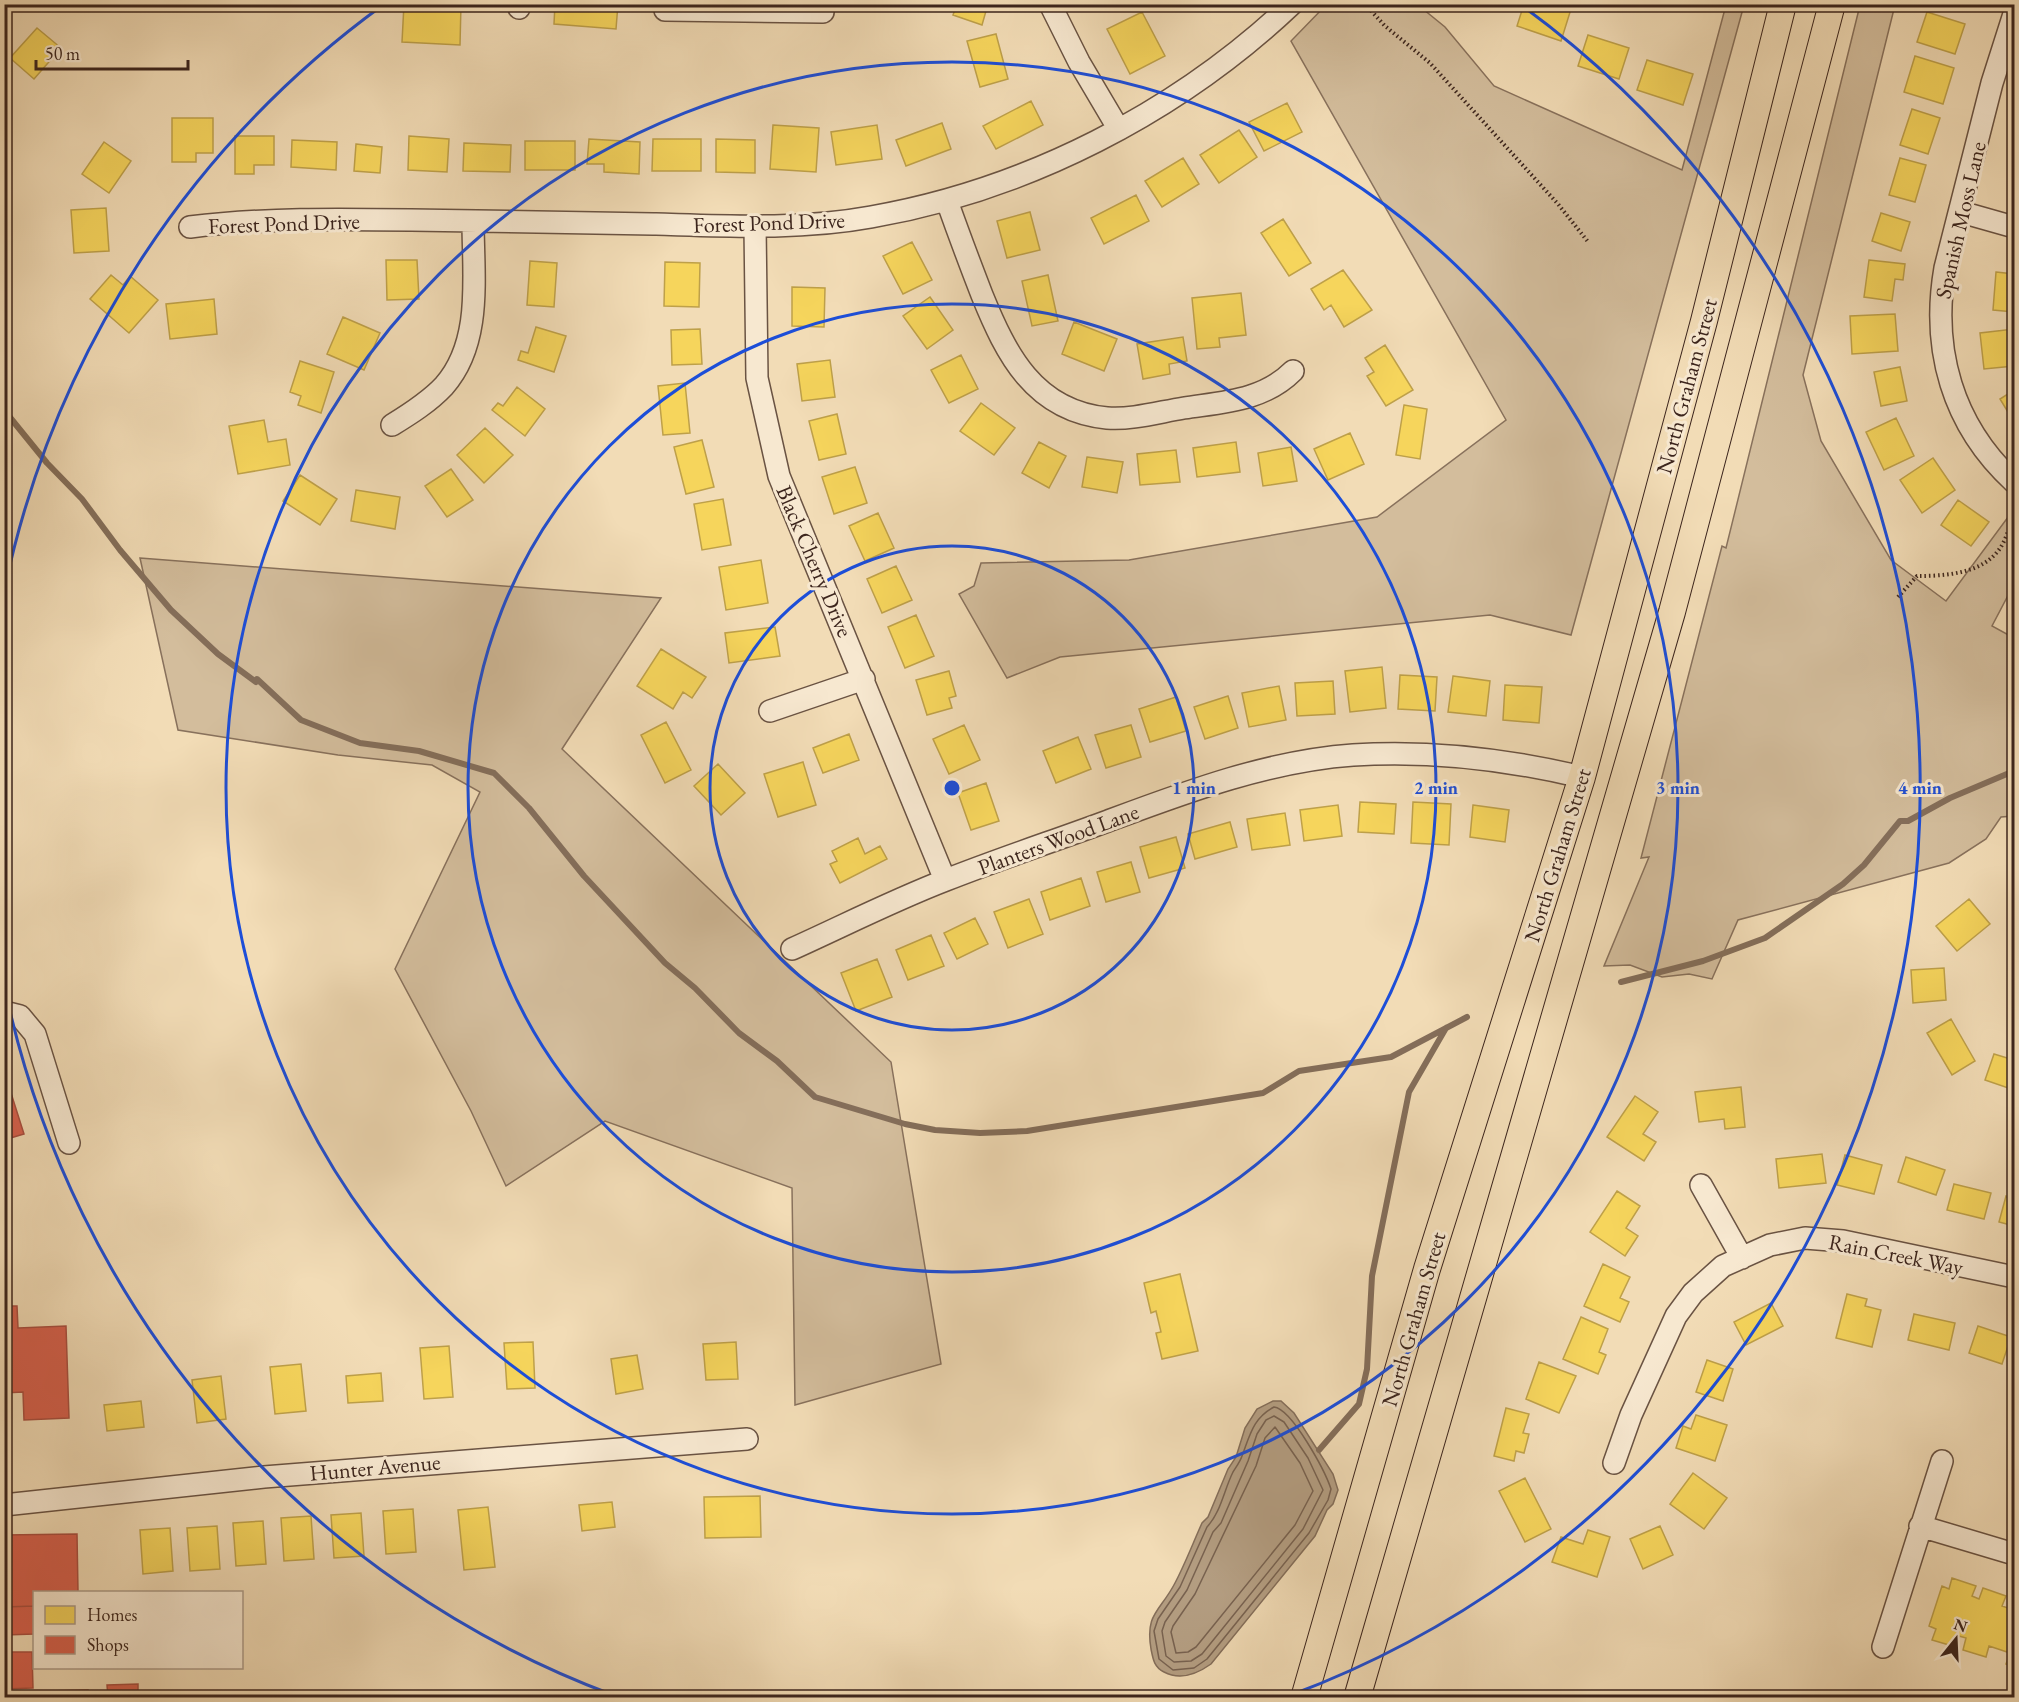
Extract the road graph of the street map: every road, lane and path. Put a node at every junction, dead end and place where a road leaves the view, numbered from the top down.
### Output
1 (823, 4) edge
2 (1292, 4) edge
3 (1365, 4) edge
4 (1783, 4) edge
5 (1832, 4) edge
6 (1051, 6) dead end
7 (665, 10) dead end
8 (2014, 14) edge
9 (1118, 128) junction
10 (947, 201) junction
11 (1961, 212) junction
12 (473, 221) junction
13 (754, 226) junction
14 (189, 227) dead end
15 (2014, 227) edge
16 (1589, 243) dead end
17 (1293, 371) dead end
18 (392, 425) dead end
19 (2014, 482) edge
20 (2014, 516) edge
21 (1898, 597) dead end
22 (864, 679) junction
23 (770, 711) dead end
24 (1582, 777) junction
25 (945, 880) junction
26 (792, 949) dead end
27 (4, 1012) edge
28 (69, 1143) dead end
29 (1701, 1185) dead end
30 (1742, 1257) junction
31 (2014, 1277) edge
32 (747, 1439) dead end
33 (1942, 1461) dead end
34 (1614, 1463) dead end
35 (4, 1505) edge
36 (1920, 1526) junction
37 (2014, 1554) edge
38 (1883, 1647) dead end
39 (1304, 1698) edge
40 (1357, 1698) edge

1 - 7 street
2 - 9 street, Forest Pond Drive
3 - 16 path
4 - 24 main road, North Graham Street
5 - 40 main road, North Graham Street
6 - 9 street
8 - 11 street, Spanish Moss Lane
9 - 10 street, Forest Pond Drive
10 - 13 street, Forest Pond Drive
10 - 17 street
11 - 15 street
11 - 19 street, Spanish Moss Lane
12 - 13 street, Forest Pond Drive
12 - 14 street, Forest Pond Drive
12 - 18 street
13 - 22 street, Black Cherry Drive
20 - 21 path
22 - 23 street
22 - 25 street, Black Cherry Drive
24 - 25 street, Planters Wood Lane
24 - 39 main road, North Graham Street
25 - 26 street, Planters Wood Lane
27 - 28 street
29 - 30 street
30 - 31 street, Rain Creek Way
30 - 34 street, Rain Creek Way
32 - 35 street, Hunter Avenue
33 - 36 street
36 - 37 street
36 - 38 street

